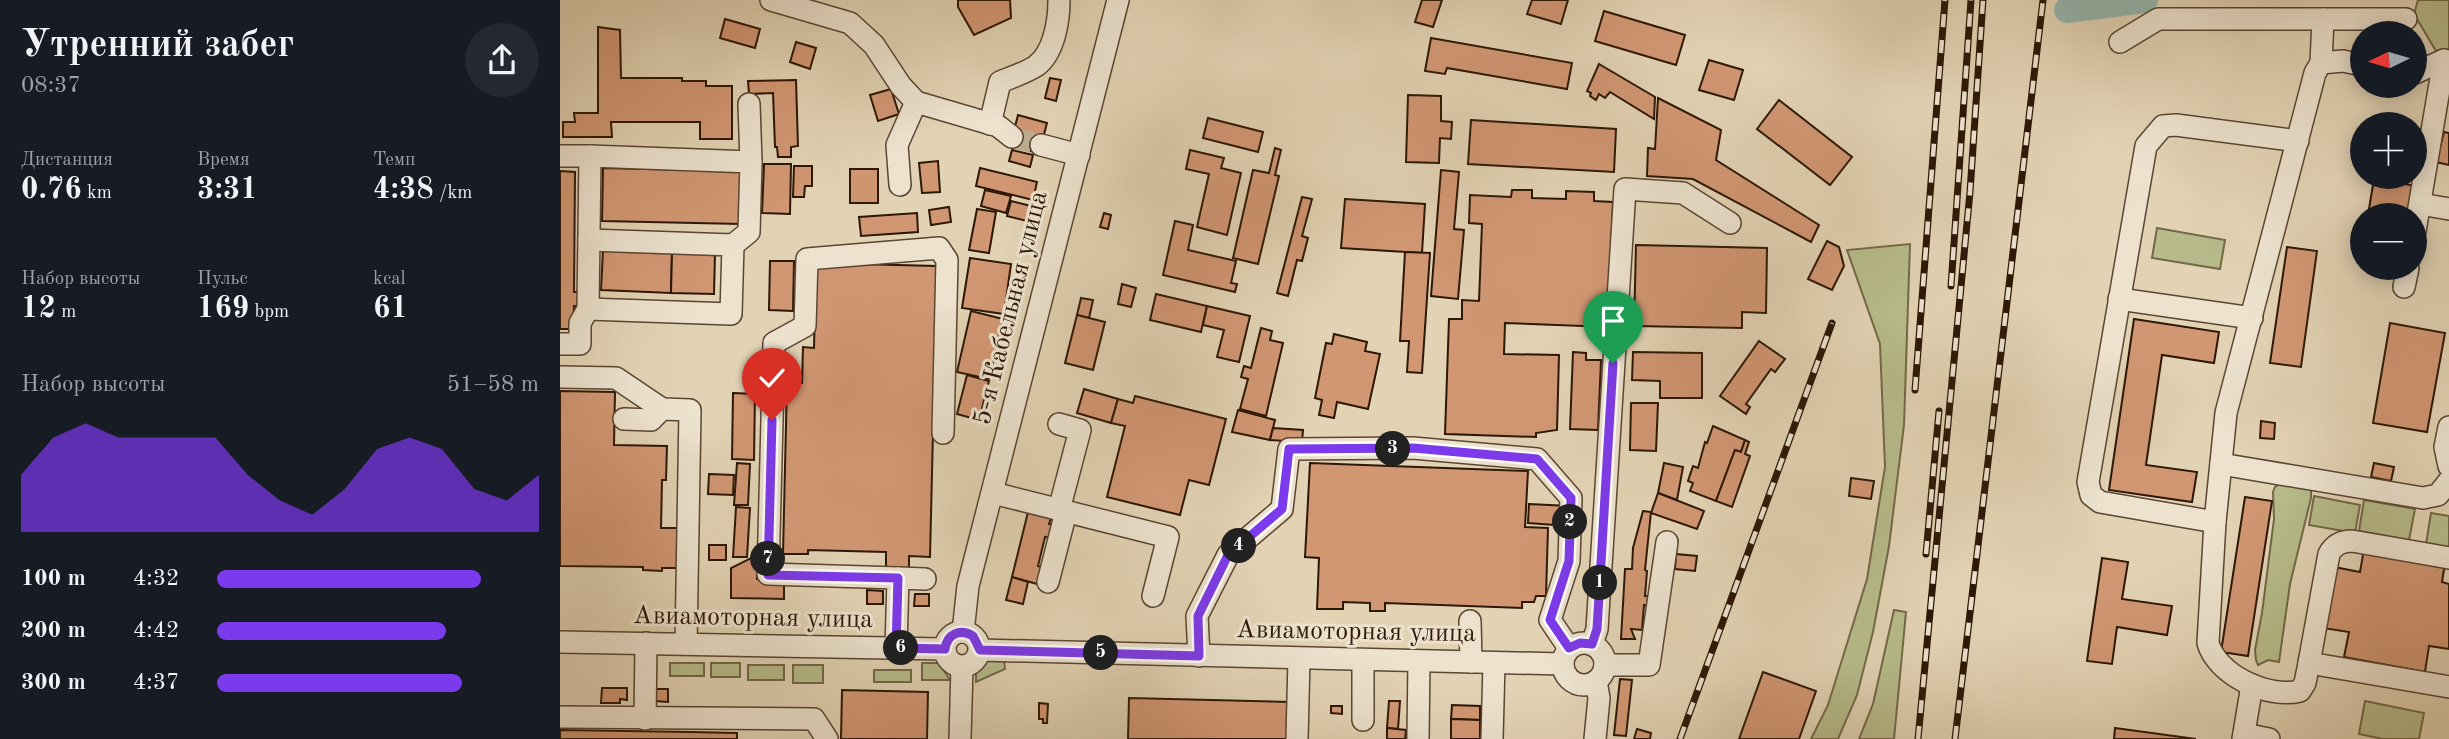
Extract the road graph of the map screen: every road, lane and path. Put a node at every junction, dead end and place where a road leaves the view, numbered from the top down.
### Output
1 (771, 0) edge
2 (1059, 0) edge
3 (1118, 0) edge
4 (2323, 19) junction
5 (2406, 19) dead end
6 (2120, 42) dead end
7 (2350, 62) edge
8 (2321, 63) junction
9 (2427, 68) edge
10 (916, 102) junction
11 (749, 104) dead end
12 (2303, 131) junction
13 (1043, 138) tunnel mouth
14 (1080, 148) junction
15 (560, 156) edge
16 (590, 156) junction
17 (751, 162) junction
18 (900, 185) dead end
19 (2420, 203) edge
20 (2427, 205) edge
21 (2449, 209) edge
22 (1730, 223) dead end
23 (589, 240) junction
24 (733, 245) junction
25 (2119, 299) junction
26 (588, 309) junction
27 (2252, 318) junction
28 (560, 344) edge
29 (560, 377) edge
30 (662, 409) junction
31 (624, 419) dead end
32 (1059, 424) dead end
33 (943, 433) dead end
34 (2221, 464) junction
35 (2449, 481) edge
36 (993, 493) junction
37 (1063, 511) junction
38 (2215, 522) junction
39 (1667, 542) dead end
40 (2449, 558) edge
41 (898, 578) junction
42 (925, 579) dead end
43 (1048, 582) dead end
44 (1153, 596) dead end
45 (1470, 621) dead end
46 (964, 632) junction
47 (560, 642) edge
48 (646, 643) junction
49 (686, 644) junction
50 (1592, 644) junction
51 (896, 648) junction
52 (945, 649) junction
53 (980, 650) junction
54 (1199, 656) junction
55 (1566, 656) junction
56 (1299, 659) junction
57 (1363, 660) junction
58 (1419, 661) junction
59 (1471, 662) junction
60 (1494, 663) junction
61 (2309, 663) junction
62 (962, 667) junction
63 (1600, 673) junction
64 (2252, 685) junction
65 (2449, 687) edge
66 (560, 718) edge
67 (645, 719) junction
68 (1363, 720) dead end
69 (768, 729) edge
70 (2243, 737) edge
71 (827, 739) edge
72 (960, 739) edge
73 (1297, 739) edge
74 (1418, 739) edge
75 (1492, 739) edge
76 (1595, 739) edge
77 (2269, 739) edge

1 - 10 street
2 - 10 street
3 - 14 street, 5-я Кабельная улица
4 - 5 street
4 - 6 street
4 - 8 street
7 - 8 street
8 - 12 street
9 - 19 street
10 - 18 street
11 - 17 street
12 - 25 street
12 - 27 street
13 - 14 street
14 - 36 street, 5-я Кабельная улица
15 - 16 street
16 - 17 street
16 - 23 street
17 - 24 street
20 - 21 street
22 - 50 street
23 - 24 street
23 - 26 street
24 - 26 street
25 - 27 street
25 - 38 street
26 - 28 street
27 - 34 street
29 - 30 street
30 - 31 street
30 - 49 street
32 - 37 street
33 - 41 street
34 - 35 street
34 - 38 street
36 - 37 street
36 - 46 street, 5-я Кабельная улица
37 - 43 street
37 - 44 street
38 - 64 street
39 - 63 street
40 - 61 street
41 - 42 street
41 - 51 street
45 - 59 street
46 - 52 street
46 - 53 street
47 - 48 street, Авиамоторная улица
48 - 49 street, Авиамоторная улица
48 - 67 street
49 - 51 street, Авиамоторная улица
50 - 55 street, Авиамоторная улица
50 - 63 street
51 - 52 street, Авиамоторная улица
52 - 62 street
53 - 54 street, Авиамоторная улица
53 - 62 street
54 - 55 street
54 - 56 street, Авиамоторная улица
55 - 60 street, Авиамоторная улица
55 - 63 street
56 - 57 street, Авиамоторная улица
56 - 73 street
57 - 58 street, Авиамоторная улица
57 - 68 street
58 - 59 street, Авиамоторная улица
58 - 74 street
59 - 60 street, Авиамоторная улица
60 - 75 street
61 - 64 street
61 - 65 street
62 - 72 street
63 - 76 street
64 - 70 street
66 - 67 street
67 - 69 street
69 - 71 street
70 - 77 street

